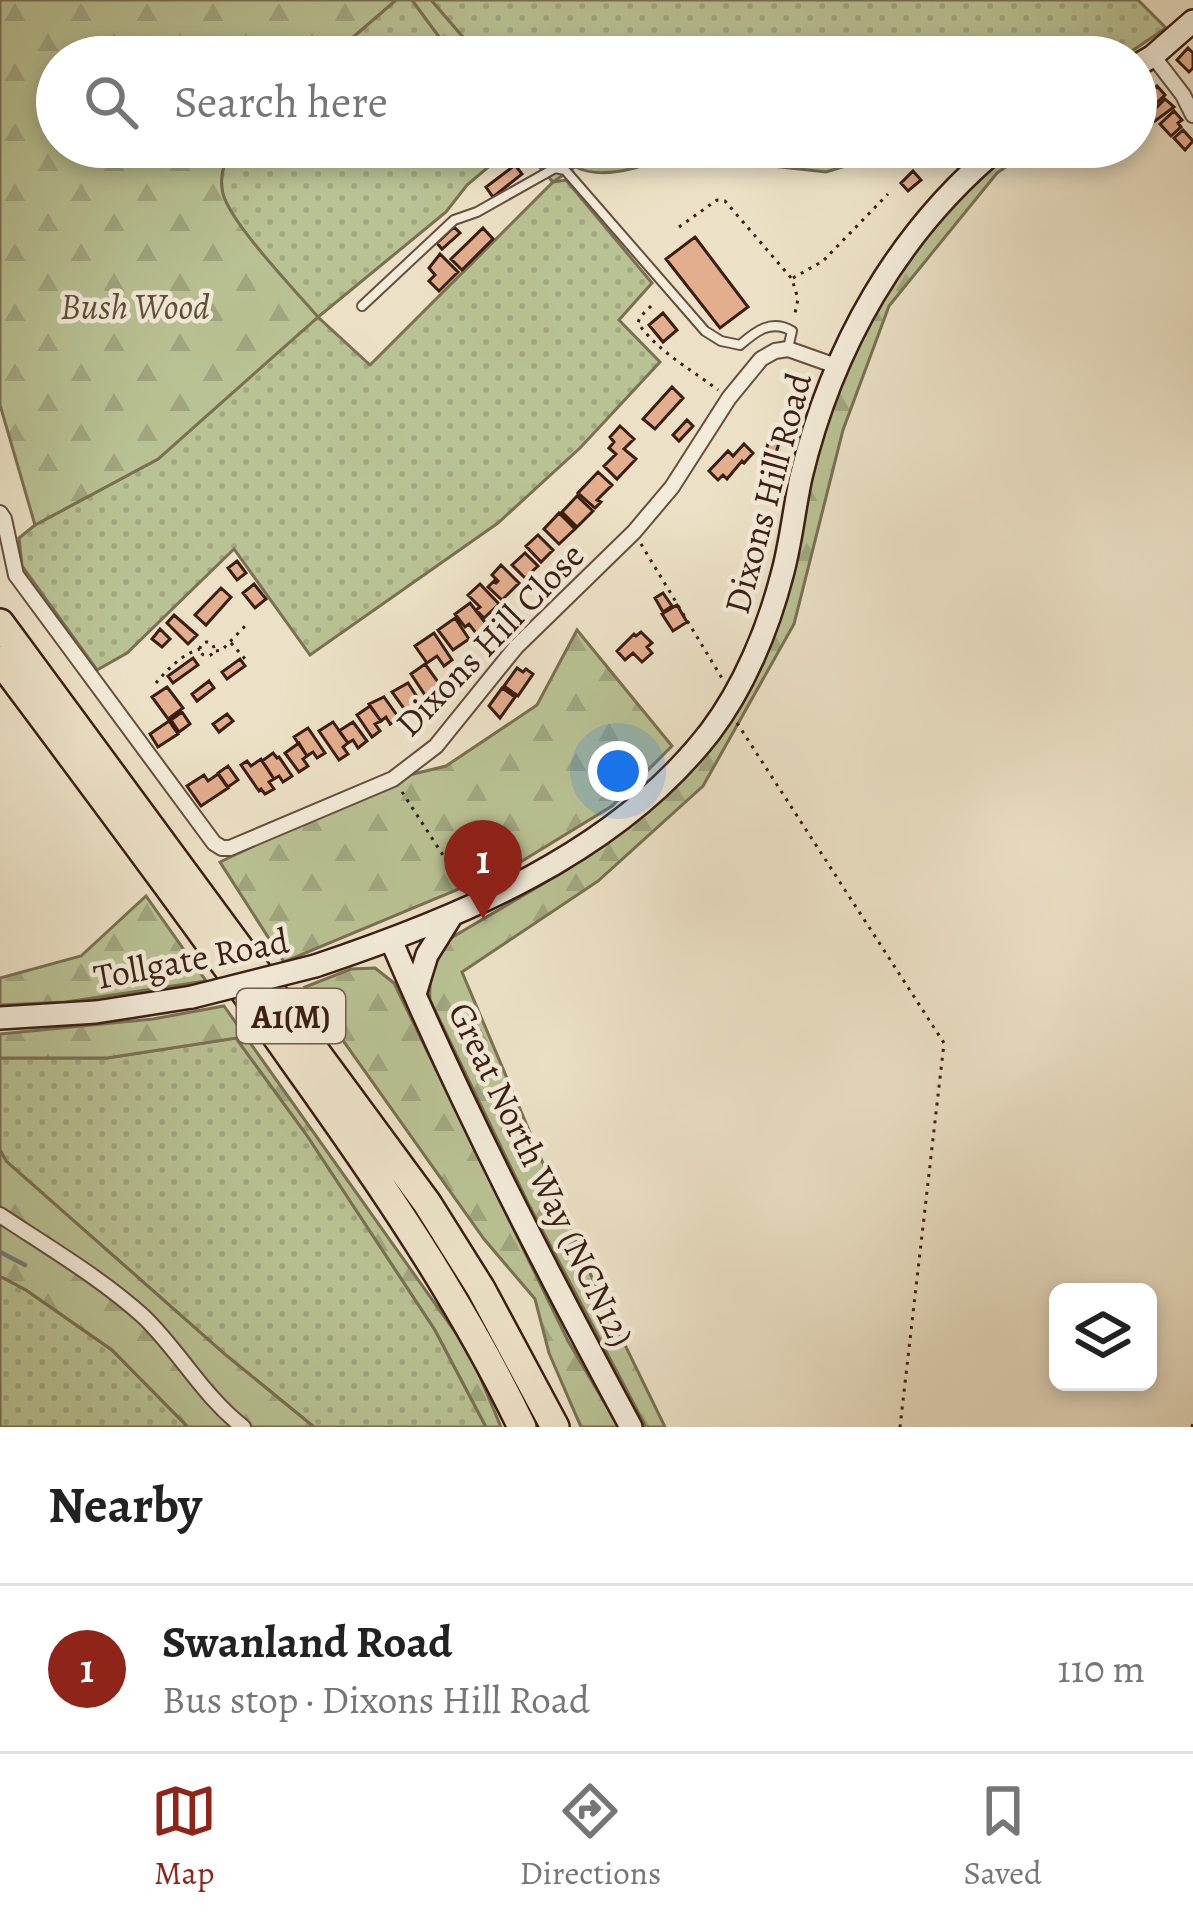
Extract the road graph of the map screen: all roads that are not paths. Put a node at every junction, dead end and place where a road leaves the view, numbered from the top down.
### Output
1 (1193, 22) edge
2 (1157, 51) edge
3 (1157, 72) edge
4 (1193, 116) edge
5 (978, 168) edge
6 (362, 306) dead end
7 (788, 350) junction
8 (836, 366) junction
9 (0, 513) edge
10 (0, 623) edge
11 (0, 660) edge
12 (453, 914) junction
13 (391, 940) junction
14 (415, 994) junction
15 (0, 1018) edge
16 (0, 1215) edge
17 (243, 1427) edge
18 (522, 1427) edge
19 (555, 1427) edge
20 (631, 1427) edge

1 - 2 street
3 - 4 street
5 - 8 street, Dixons Hill Road
6 - 7 lane
7 - 8 street
7 - 9 street, Dixons Hill Close
8 - 12 street, Dixons Hill Road
10 - 19 highway, A1(M)
11 - 18 highway, A1(M)
12 - 13 street, Dixons Hill Road
12 - 14 street
13 - 14 street
13 - 15 street, Tollgate Road, bridge
14 - 20 street
16 - 17 street

